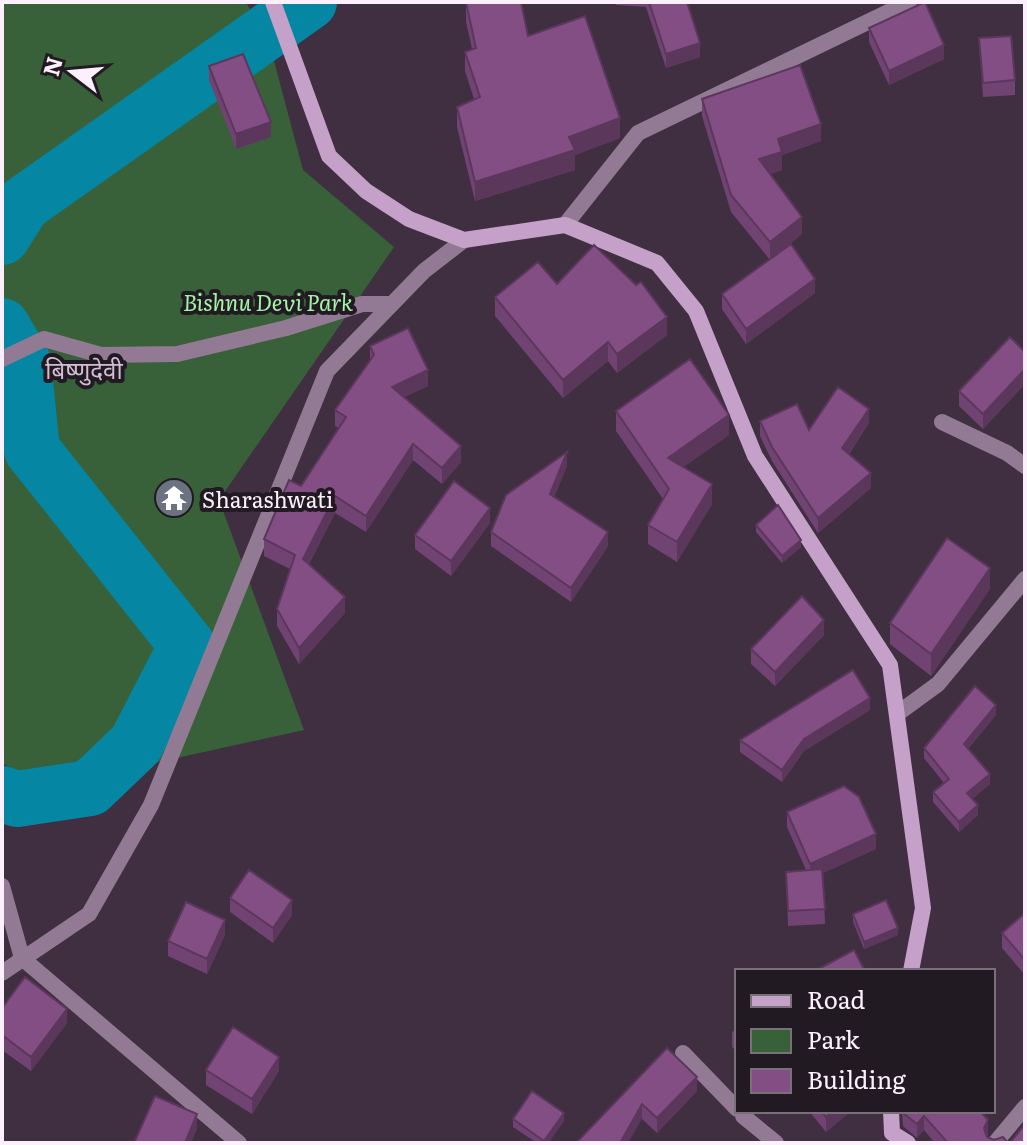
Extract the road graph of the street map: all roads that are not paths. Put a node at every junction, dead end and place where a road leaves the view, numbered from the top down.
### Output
1 (273, 2) edge
2 (909, 2) edge
3 (565, 225) junction
4 (464, 240) junction
5 (392, 304) junction
6 (2, 359) edge
7 (942, 422) dead end
8 (1025, 466) edge
9 (1025, 579) edge
10 (897, 714) junction
11 (2, 886) edge
12 (22, 958) junction
13 (911, 969) edge
14 (2, 973) edge
15 (683, 1053) dead end
16 (735, 1106) edge
17 (1025, 1107) edge
18 (742, 1113) edge
19 (891, 1113) edge
20 (239, 1143) edge
21 (776, 1143) edge
22 (908, 1143) edge
23 (995, 1143) edge

1 - 4 street
2 - 3 street
3 - 4 street
3 - 10 street
4 - 5 street
5 - 6 street
5 - 12 street
7 - 8 street
9 - 10 street
10 - 13 street
11 - 12 street
12 - 14 street
12 - 20 street
15 - 16 street
17 - 23 street
18 - 21 street
19 - 22 street

